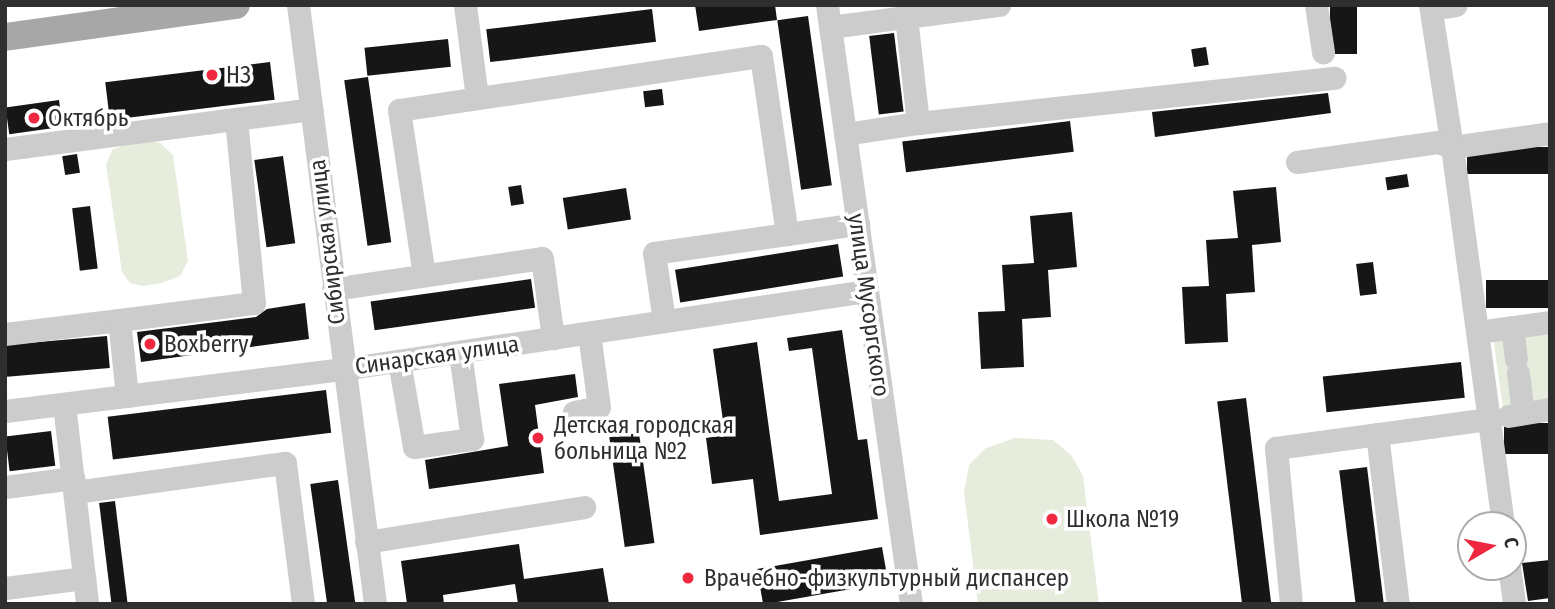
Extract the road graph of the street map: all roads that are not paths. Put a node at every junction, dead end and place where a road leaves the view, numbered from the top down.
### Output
1 (236, 5) edge
2 (298, 5) edge
3 (465, 5) edge
4 (999, 5) edge
5 (1316, 5) edge
6 (1456, 5) edge
7 (1431, 7) edge
8 (99, 15) edge
9 (829, 16) edge
10 (906, 18) junction
11 (5, 37) edge
12 (1323, 52) dead end
13 (1335, 78) dead end
14 (477, 98) junction
15 (311, 109) junction
16 (236, 119) junction
17 (918, 123) junction
18 (1550, 133) edge
19 (845, 134) junction
20 (1452, 147) junction
21 (5, 149) edge
22 (1297, 162) dead end
23 (858, 224) junction
24 (787, 234) junction
25 (424, 275) junction
26 (333, 289) junction
27 (867, 291) junction
28 (119, 320) junction
29 (664, 321) junction
30 (1550, 322) edge
31 (1512, 327) junction
32 (1477, 332) junction
33 (589, 333) junction
34 (5, 334) edge
35 (553, 338) junction
36 (460, 352) junction
37 (399, 361) junction
38 (342, 369) junction
39 (127, 396) junction
40 (64, 404) junction
41 (1550, 409) edge
42 (5, 411) edge
43 (574, 412) dead end
44 (1507, 415) junction
45 (1377, 434) junction
46 (74, 485) junction
47 (5, 487) edge
48 (584, 507) dead end
49 (1504, 511) edge
50 (366, 542) junction
51 (84, 578) junction
52 (1511, 581) edge
53 (5, 588) edge
54 (87, 604) edge
55 (303, 604) edge
56 (375, 604) edge
57 (911, 604) edge
58 (1291, 604) edge
59 (1398, 604) edge
60 (1514, 604) edge

1 - 8 main road
2 - 15 street, Сибирская улица
3 - 14 street
4 - 10 street
5 - 12 street
6 - 7 street
7 - 20 street
8 - 11 main road
9 - 10 street
9 - 19 street, улица Мусоргского
10 - 17 street
13 - 17 street
14 - 24 street
14 - 25 street
15 - 16 street
15 - 26 street, Сибирская улица
16 - 21 street
16 - 28 street
17 - 19 street
18 - 20 street
19 - 23 street, улица Мусоргского
20 - 22 street
20 - 32 street
23 - 24 street
23 - 27 street, улица Мусоргского
24 - 29 street
25 - 26 street
25 - 35 street
26 - 38 street, Сибирская улица
27 - 29 street, Синарская улица
27 - 57 street, улица Мусоргского
28 - 34 street
28 - 39 street
29 - 33 street, Синарская улица
30 - 31 street
31 - 32 street
31 - 44 street
32 - 44 street
33 - 35 street, Синарская улица
33 - 43 street
35 - 36 street, Синарская улица
36 - 37 street, Синарская улица
36 - 37 street
37 - 38 street, Синарская улица
38 - 39 street, Синарская улица
38 - 50 street, Сибирская улица
39 - 40 street, Синарская улица
40 - 42 street, Синарская улица
40 - 46 street
41 - 44 street
44 - 45 street
44 - 49 street
45 - 58 street
45 - 59 street
46 - 47 street
46 - 51 street
46 - 55 street
48 - 50 street
50 - 56 street, Сибирская улица
51 - 53 street
51 - 54 street
52 - 60 street

